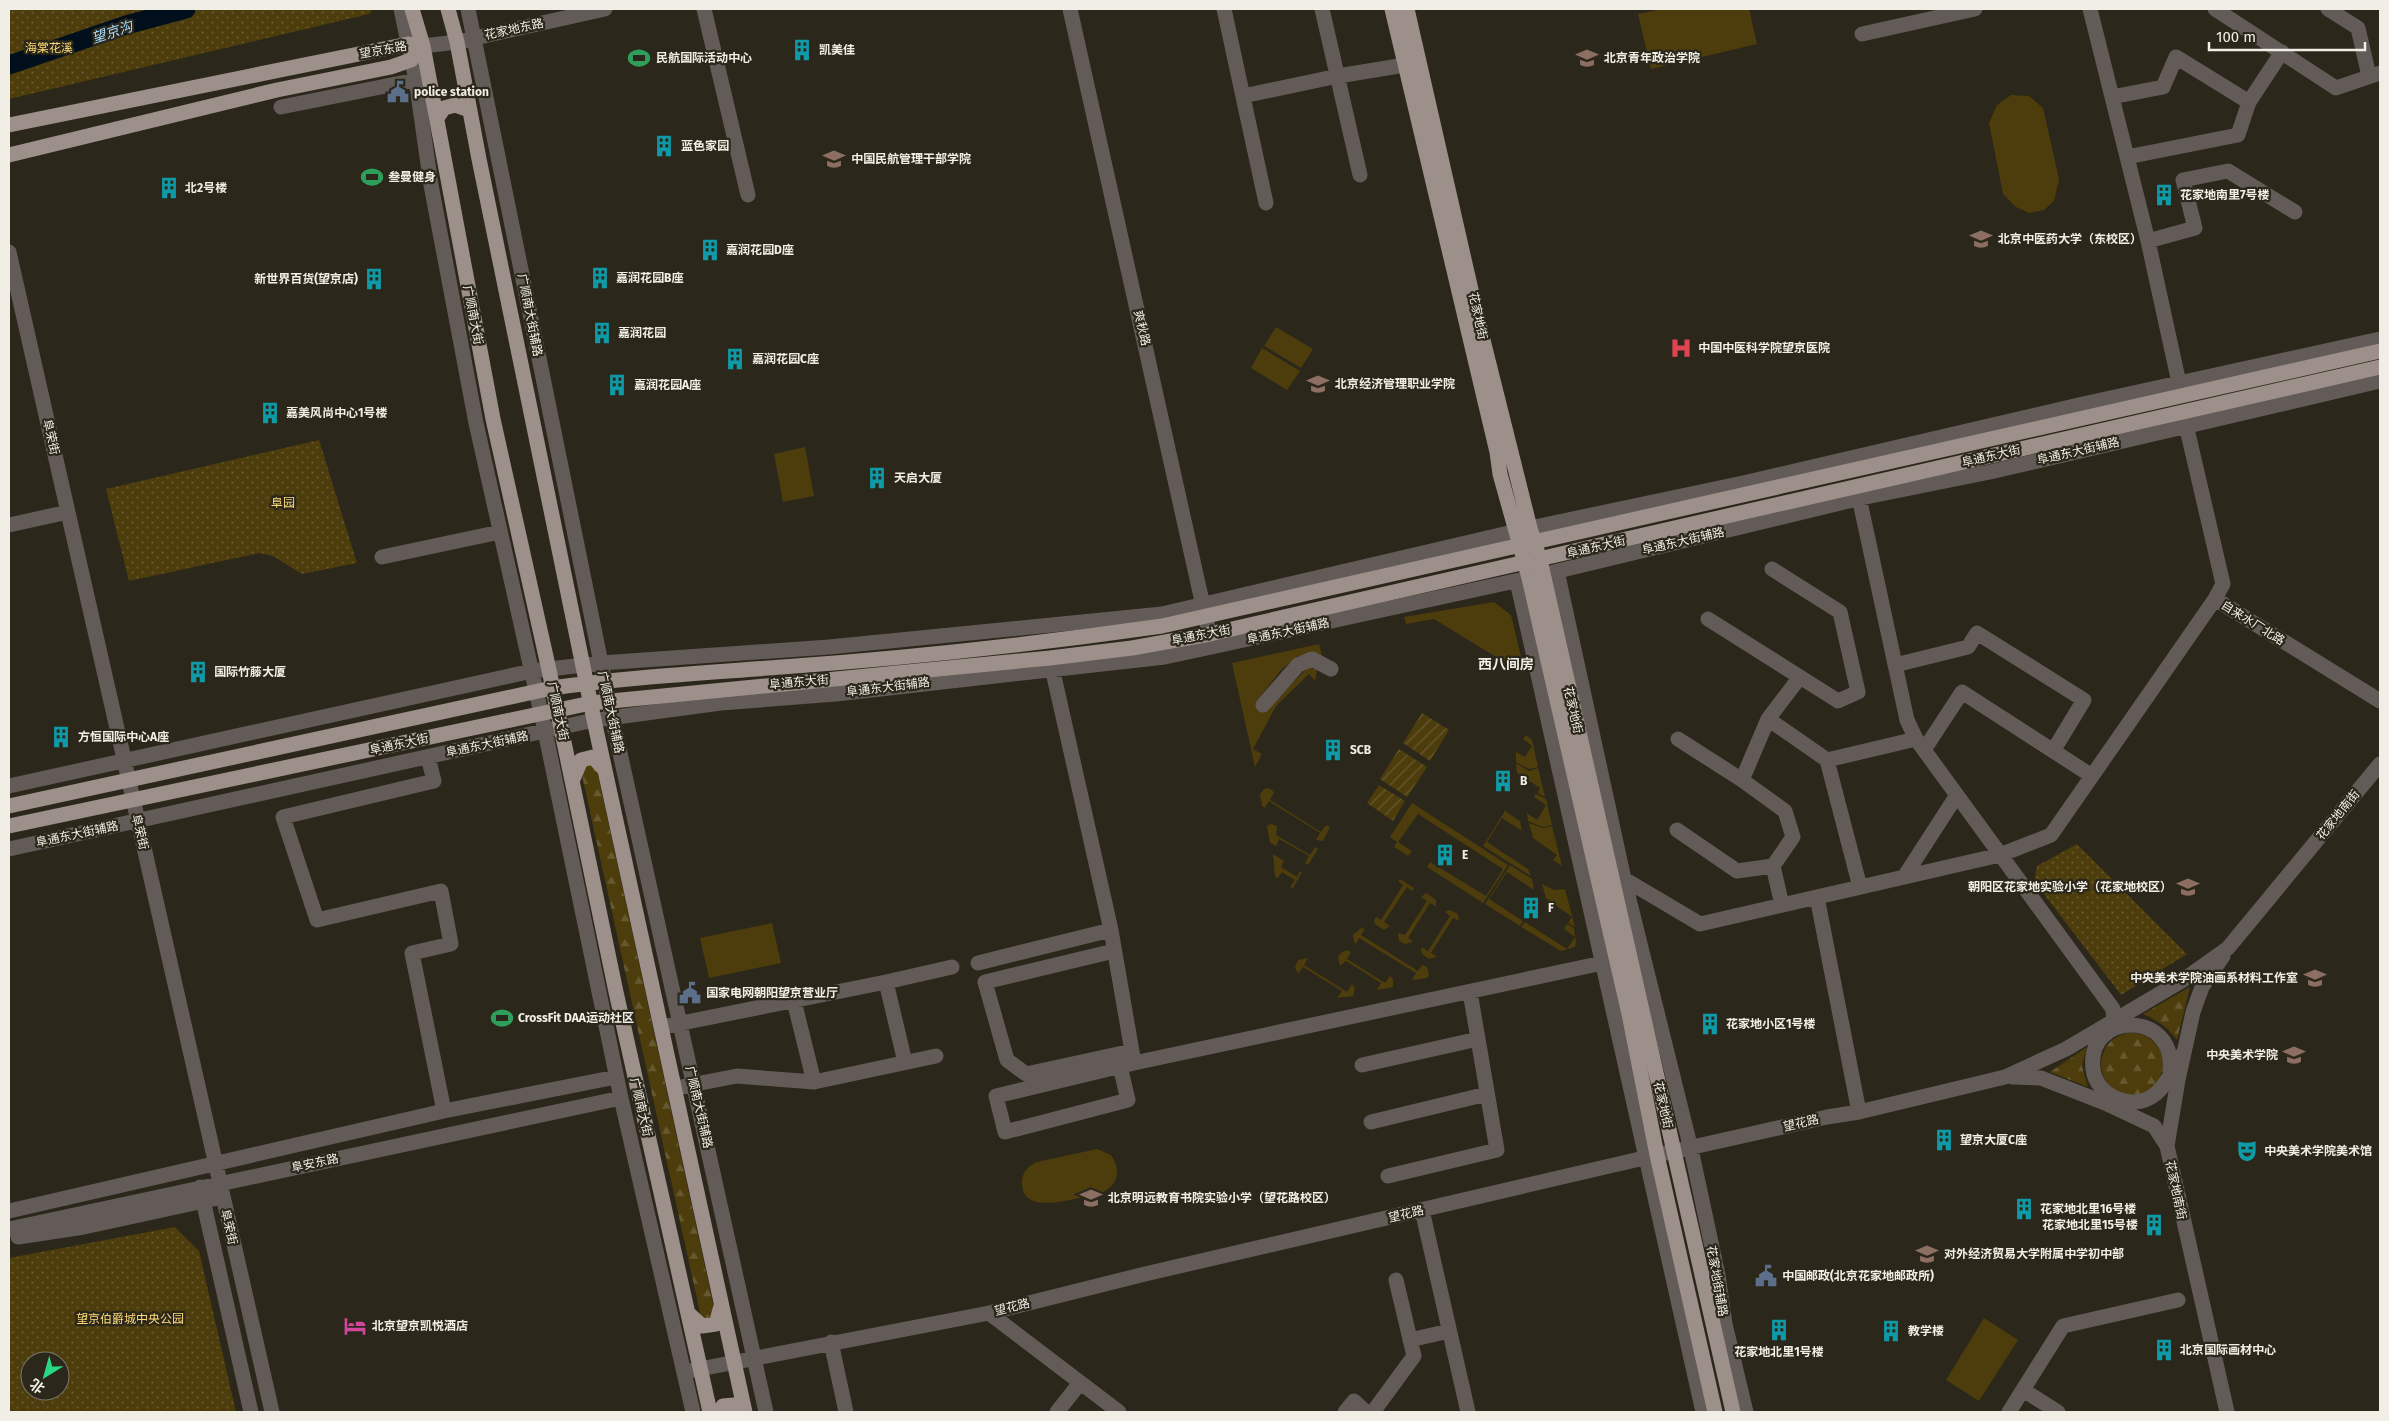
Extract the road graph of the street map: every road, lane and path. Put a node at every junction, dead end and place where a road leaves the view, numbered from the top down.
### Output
1 (401, 9) edge
2 (412, 9) edge
3 (448, 9) edge
4 (468, 9) edge
5 (605, 9) edge
6 (704, 9) edge
7 (1070, 9) edge
8 (1224, 9) edge
9 (1322, 9) edge
10 (1392, 9) edge
11 (1407, 9) edge
12 (1975, 9) edge
13 (2090, 9) edge
14 (2215, 9) edge
15 (2328, 9) edge
16 (1862, 34) dead end
17 (474, 38) junction
18 (457, 42) junction
19 (415, 45) junction
20 (2282, 52) junction
21 (411, 60) junction
22 (1405, 65) junction
23 (2375, 74) edge
24 (1338, 76) junction
25 (416, 80) junction
26 (1243, 96) junction
27 (2112, 96) junction
28 (2249, 102) junction
29 (281, 107) dead end
30 (469, 110) junction
31 (437, 118) junction
32 (9, 125) edge
33 (9, 155) edge
34 (2127, 158) junction
35 (1360, 175) dead end
36 (748, 195) dead end
37 (1266, 203) dead end
38 (2295, 212) dead end
39 (2148, 241) junction
40 (9, 252) edge
41 (2380, 338) edge
42 (2380, 352) edge
43 (2380, 368) edge
44 (2380, 381) edge
45 (2183, 404) junction
46 (1859, 492) junction
47 (68, 512) junction
48 (9, 525) edge
49 (500, 532) junction
50 (1524, 537) junction
51 (382, 557) dead end
52 (1524, 564) junction
53 (1772, 569) dead end
54 (1537, 573) junction
55 (2215, 599) junction
56 (1205, 609) junction
57 (1708, 619) dead end
58 (1211, 641) junction
59 (601, 663) junction
60 (1051, 664) junction
61 (583, 665) junction
62 (1895, 665) junction
63 (1331, 669) dead end
64 (549, 670) junction
65 (532, 671) junction
66 (1800, 677) junction
67 (604, 681) junction
68 (587, 683) junction
69 (552, 688) junction
70 (536, 691) junction
71 (609, 700) junction
72 (2380, 701) edge
73 (591, 703) junction
74 (1263, 704) dead end
75 (557, 711) junction
76 (541, 714) junction
77 (612, 718) junction
78 (594, 720) junction
79 (1768, 720) junction
80 (561, 728) junction
81 (545, 731) junction
82 (1678, 739) dead end
83 (1920, 744) junction
84 (2054, 751) junction
85 (428, 757) junction
86 (124, 760) junction
87 (1827, 760) junction
88 (2380, 764) edge
89 (605, 770) junction
90 (2092, 776) junction
91 (128, 779) junction
92 (573, 779) junction
93 (1742, 780) junction
94 (9, 786) edge
95 (1957, 795) junction
96 (132, 798) junction
97 (9, 806) edge
98 (137, 820) junction
99 (9, 826) edge
100 (1676, 830) dead end
101 (9, 849) edge
102 (2000, 855) junction
103 (1773, 866) junction
104 (1609, 870) junction
105 (1904, 877) junction
106 (1624, 879) junction
107 (1860, 887) junction
108 (1818, 897) junction
109 (1782, 906) junction
110 (1111, 930) junction
111 (2228, 948) junction
112 (1114, 951) junction
113 (1609, 961) junction
114 (978, 963) dead end
115 (952, 967) dead end
116 (886, 982) junction
117 (616, 992) junction
118 (1470, 992) junction
119 (600, 995) junction
120 (794, 1001) junction
121 (680, 1023) junction
122 (2112, 1025) junction
123 (662, 1028) junction
124 (1478, 1039) junction
125 (2184, 1052) junction
126 (936, 1056) dead end
127 (1128, 1060) junction
128 (905, 1062) junction
129 (1362, 1065) dead end
130 (616, 1077) junction
131 (2005, 1077) junction
132 (2168, 1077) junction
133 (814, 1082) junction
134 (591, 1083) junction
135 (694, 1084) junction
136 (675, 1088) junction
137 (1487, 1094) junction
138 (621, 1098) junction
139 (2092, 1098) junction
140 (2118, 1099) junction
141 (2174, 1102) junction
142 (595, 1104) junction
143 (444, 1111) junction
144 (1859, 1112) junction
145 (2140, 1118) junction
146 (1371, 1122) dead end
147 (2167, 1146) junction
148 (1691, 1149) junction
149 (1674, 1152) junction
150 (1652, 1156) junction
151 (216, 1164) junction
152 (1388, 1176) dead end
153 (221, 1190) junction
154 (202, 1194) junction
155 (1422, 1210) junction
156 (9, 1211) edge
157 (9, 1229) edge
158 (9, 1239) edge
159 (1396, 1280) dead end
160 (2178, 1300) dead end
161 (721, 1306) junction
162 (989, 1312) junction
163 (688, 1313) junction
164 (1449, 1331) junction
165 (1410, 1340) junction
166 (831, 1342) junction
167 (754, 1357) junction
168 (733, 1361) junction
169 (701, 1369) junction
170 (684, 1372) junction
171 (1080, 1383) junction
172 (2023, 1390) junction
173 (250, 1412) edge
174 (272, 1412) edge
175 (693, 1412) edge
176 (710, 1412) edge
177 (720, 1412) edge
178 (740, 1412) edge
179 (745, 1412) edge
180 (766, 1412) edge
181 (846, 1412) edge
182 (1058, 1412) edge
183 (1119, 1412) edge
184 (1345, 1412) edge
185 (1366, 1412) edge
186 (1373, 1412) edge
187 (1468, 1412) edge
188 (1703, 1412) edge
189 (1715, 1412) edge
190 (1733, 1412) edge
191 (1746, 1412) edge
192 (2009, 1412) edge
193 (2058, 1412) edge
194 (2227, 1412) edge

1 - 19 street
2 - 19 main road, 广顺南大街
3 - 18 main road
4 - 17 street, 广顺南大街辅路
5 - 17 street, 花家地东路
6 - 36 street
7 - 56 street, 爽秋路
8 - 26 street
9 - 24 street
10 - 22 main road, 花家地街
11 - 50 main road, 花家地街
12 - 16 street
13 - 27 street, 自来水厂北路
14 - 20 street
15 - 23 street
17 - 18 street, 花家地东路
17 - 59 street, 广顺南大街辅路
18 - 19 street, 花家地东路
18 - 30 main road
19 - 21 main road, 望京东路
19 - 31 main road, 广顺南大街
19 - 32 main road, 望京东路
20 - 23 street
20 - 28 street
21 - 25 street
21 - 33 main road, 望京东路
22 - 24 street
22 - 50 main road, 花家地街
24 - 26 street
24 - 35 street
25 - 29 street
25 - 49 street
26 - 37 street
27 - 28 street
27 - 34 street, 自来水厂北路
28 - 34 street
30 - 31 main road
30 - 61 main road
31 - 64 main road, 广顺南大街
34 - 39 street, 自来水厂北路
38 - 39 street
39 - 45 street, 自来水厂北路
40 - 47 street, 阜荣街
41 - 45 street
42 - 45 main road, 阜通东大街
43 - 45 main road, 阜通东大街
44 - 45 street
45 - 46 main road, 阜通东大街
45 - 50 main road, 阜通东大街
45 - 55 street, 自来水厂北路
46 - 54 main road, 阜通东大街
46 - 62 street
47 - 48 street
47 - 86 street, 阜荣街
49 - 51 street
49 - 65 street
50 - 52 main road, 花家地街
50 - 54 main road, 花家地街
50 - 56 street
52 - 54 main road, 花家地街
52 - 58 main road, 阜通东大街
53 - 66 street
54 - 58 street, 阜通东大街辅路
54 - 104 main road, 花家地街
54 - 106 street, 花家地街辅路
54 - 113 main road, 花家地街
55 - 72 street, 自来水厂北路
55 - 90 street
56 - 58 street, 爽秋路
56 - 59 street
56 - 67 main road, 阜通东大街
57 - 66 street
58 - 60 main road, 阜通东大街
59 - 61 street
59 - 67 street, 广顺南大街辅路
60 - 71 main road, 阜通东大街
60 - 77 street, 阜通东大街辅路
60 - 110 street
61 - 64 street
61 - 68 main road
62 - 83 street
62 - 84 street
63 - 74 street
64 - 65 street
64 - 69 main road, 广顺南大街
65 - 70 street
65 - 86 street
66 - 79 street
67 - 68 main road, 阜通东大街
67 - 71 street, 广顺南大街辅路
68 - 69 main road, 阜通东大街
68 - 73 main road
69 - 70 main road, 阜通东大街
69 - 75 main road, 广顺南大街
70 - 76 street
70 - 91 main road, 阜通东大街
71 - 73 main road, 阜通东大街
71 - 77 street, 广顺南大街辅路
73 - 75 main road, 阜通东大街
73 - 78 main road
75 - 76 main road, 阜通东大街
75 - 80 main road, 广顺南大街
76 - 81 street
76 - 96 main road, 阜通东大街
77 - 78 street, 阜通东大街辅路
77 - 121 street, 广顺南大街辅路
78 - 80 street, 阜通东大街辅路
78 - 89 main road
79 - 87 street
79 - 93 street
80 - 81 street, 阜通东大街辅路
80 - 92 main road, 广顺南大街
81 - 85 street, 阜通东大街辅路
81 - 119 street
82 - 93 street
83 - 84 street
83 - 87 street
83 - 95 street
84 - 90 street
85 - 98 street, 阜通东大街辅路
85 - 143 street
86 - 91 street, 阜荣街
86 - 94 street
87 - 107 street
88 - 111 street, 花家地南街
89 - 92 main road
89 - 123 main road
90 - 102 street
91 - 96 street, 阜荣街
91 - 97 main road, 阜通东大街
92 - 117 main road, 广顺南大街
93 - 103 street
95 - 102 street
95 - 105 street
96 - 98 street, 阜荣街
96 - 99 main road, 阜通东大街
98 - 101 street, 阜通东大街辅路
98 - 151 street, 阜荣街
100 - 103 street
102 - 105 street
102 - 122 street
103 - 109 street
104 - 106 street
104 - 149 main road, 花家地街
105 - 107 street
106 - 109 street
106 - 148 street, 花家地街辅路
107 - 108 street
108 - 109 street
108 - 144 street
110 - 112 street
110 - 114 street
111 - 122 street, 花家地南街
111 - 125 street
112 - 127 street
112 - 127 street
113 - 118 street
113 - 150 main road, 花家地街
115 - 116 street
116 - 120 street
116 - 128 street
117 - 119 main road
117 - 163 main road, 广顺南大街
118 - 124 street
118 - 127 street
119 - 130 street
120 - 121 street
120 - 133 street
121 - 123 street
121 - 135 street, 广顺南大街辅路
122 - 131 street, 望花路
122 - 132 street
122 - 140 street
123 - 136 main road
124 - 129 street
124 - 137 street
125 - 132 street
125 - 141 street
126 - 128 street
127 - 127 street
128 - 133 street
130 - 134 street, 阜安东路
130 - 138 street
131 - 139 street, 花家地南街
131 - 144 street, 望花路
132 - 140 street
132 - 141 street
133 - 135 street
134 - 142 street
134 - 143 street, 阜安东路
135 - 136 street
135 - 167 street, 广顺南大街辅路
136 - 161 main road
137 - 146 street
137 - 152 street
138 - 142 street, 阜安东路
138 - 170 street
139 - 140 street
139 - 145 street, 花家地南街
140 - 145 street
141 - 147 street
142 - 153 street, 阜安东路
143 - 151 street, 阜安东路
144 - 148 street, 望花路
145 - 147 street, 花家地南街
147 - 194 street, 花家地南街
148 - 149 street, 望花路
148 - 191 street, 花家地街辅路
149 - 150 street, 望花路
149 - 190 main road, 花家地街
150 - 155 street, 望花路
150 - 188 street
150 - 189 main road, 花家地街
151 - 153 street, 阜荣街
151 - 156 street, 阜安东路
153 - 154 street, 阜安东路
153 - 174 street, 阜荣街
154 - 157 street, 阜安东路
154 - 158 street
154 - 173 street
155 - 162 street, 望花路
155 - 164 street
159 - 165 street
160 - 172 street
161 - 163 main road
161 - 168 main road
162 - 166 street, 望花路
162 - 171 street
163 - 169 main road, 广顺南大街
164 - 165 street
164 - 187 street
165 - 186 street
166 - 167 street, 望花路
166 - 181 street
167 - 168 street, 望花路
167 - 180 street, 广顺南大街辅路
168 - 169 street, 望花路
168 - 179 main road
169 - 170 street, 望花路
169 - 176 main road, 广顺南大街
170 - 175 street
171 - 182 street
171 - 183 street
172 - 192 street
172 - 193 street
177 - 178 main road
184 - 185 street

